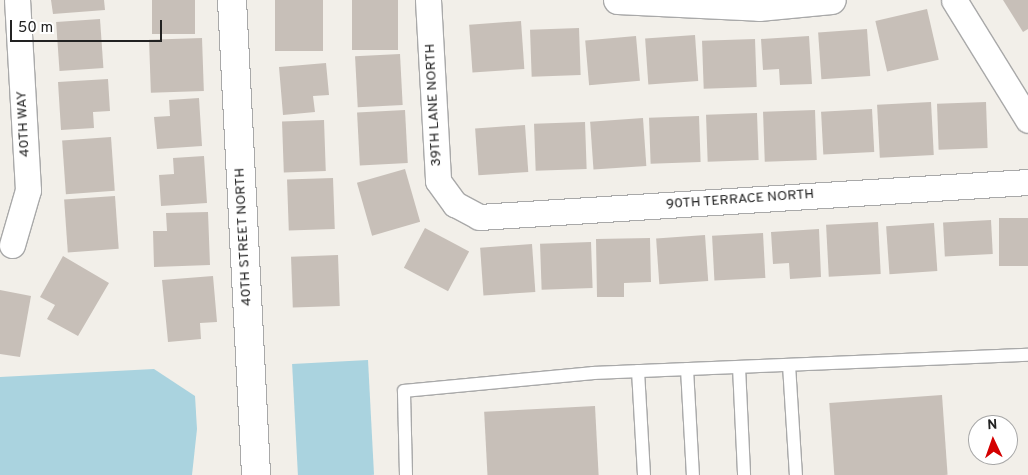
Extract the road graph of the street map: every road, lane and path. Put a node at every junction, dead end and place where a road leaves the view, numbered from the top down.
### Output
1 (17, 0) edge
2 (232, 0) edge
3 (428, 0) edge
4 (618, 0) edge
5 (832, 0) edge
6 (954, 0) edge
7 (1028, 120) edge
8 (1028, 182) edge
9 (455, 204) joint
10 (12, 245) dead end
11 (1028, 355) edge
12 (789, 365) junction
13 (739, 367) junction
14 (687, 369) junction
15 (638, 371) junction
16 (256, 475) edge
17 (406, 475) edge
18 (644, 475) edge
19 (693, 475) edge
20 (744, 475) edge
21 (796, 475) edge

1 - 10 street, 40TH WAY
2 - 16 street, 40TH STREET NORTH
3 - 9 street, 39TH LANE NORTH
4 - 5 street
6 - 7 street
8 - 9 street, 90TH TERRACE NORTH
11 - 12 lane
12 - 13 lane
12 - 21 lane
13 - 14 lane
13 - 20 lane
14 - 15 lane
14 - 19 lane
15 - 17 lane
15 - 18 lane

